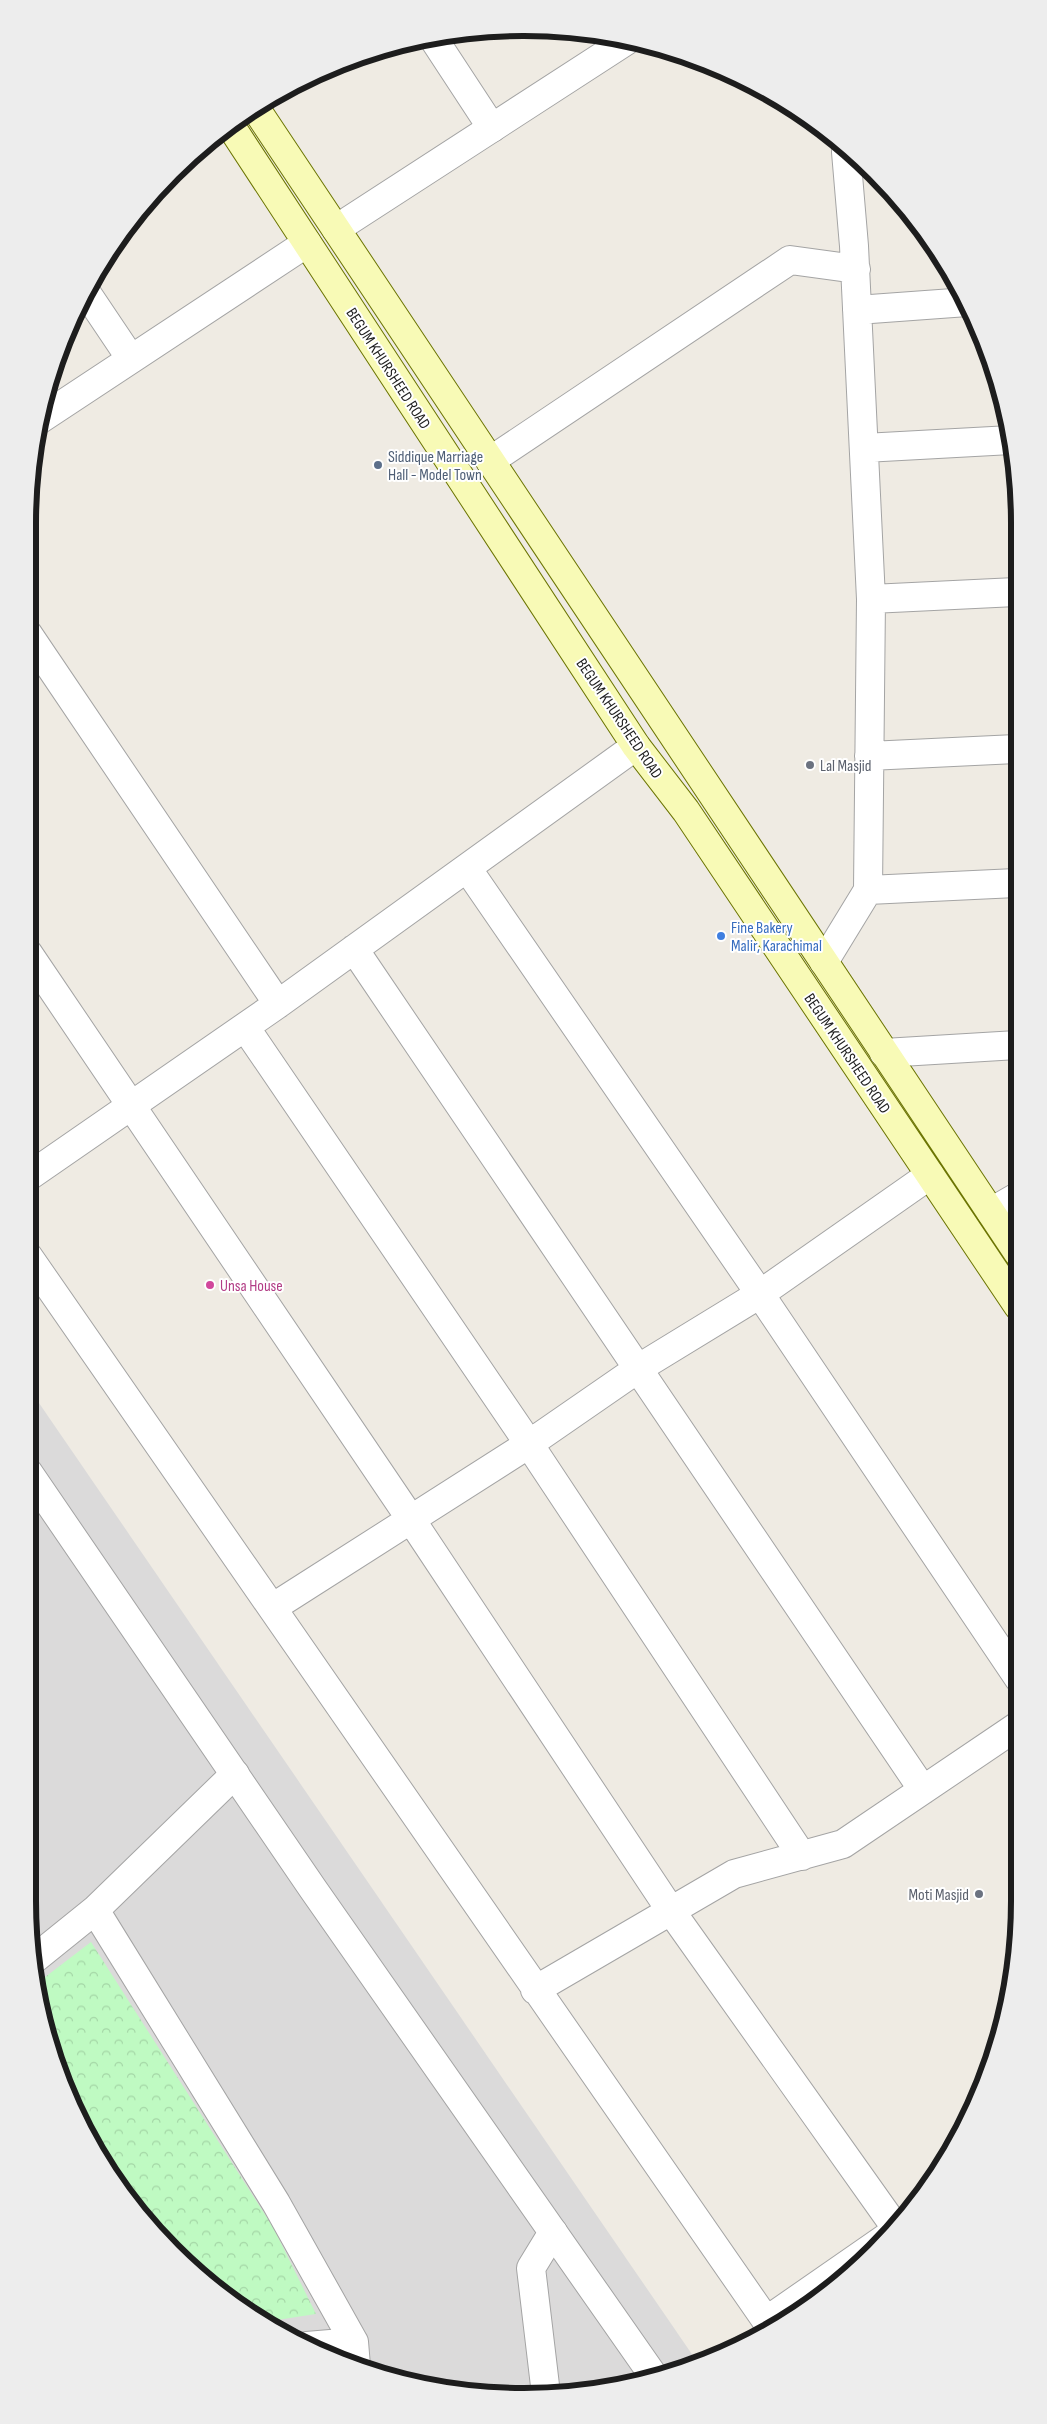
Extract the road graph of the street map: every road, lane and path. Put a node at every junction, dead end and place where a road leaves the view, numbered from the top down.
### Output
1 (437, 44) edge
2 (613, 45) edge
3 (259, 114) edge
4 (492, 128) junction
5 (234, 132) edge
6 (851, 163) edge
7 (336, 229) junction
8 (307, 243) junction
9 (856, 269) junction
10 (91, 299) edge
11 (958, 303) edge
12 (857, 310) junction
13 (131, 359) junction
14 (49, 413) edge
15 (1003, 440) edge
16 (864, 448) junction
17 (490, 461) junction
18 (1011, 592) edge
19 (871, 600) junction
20 (36, 646) edge
21 (636, 746) junction
22 (1011, 750) edge
23 (869, 756) junction
24 (468, 868) junction
25 (1011, 883) edge
26 (868, 890) junction
27 (354, 950) junction
28 (824, 962) junction
29 (36, 965) edge
30 (278, 1004) junction
31 (244, 1028) junction
32 (1011, 1045) edge
33 (884, 1052) junction
34 (130, 1106) junction
35 (36, 1171) edge
36 (930, 1175) junction
37 (1011, 1200) edge
38 (991, 1212) junction
39 (1011, 1242) edge
40 (36, 1268) edge
41 (760, 1294) junction
42 (1011, 1296) edge
43 (639, 1368) junction
44 (529, 1444) junction
45 (36, 1484) edge
46 (410, 1518) junction
47 (272, 1608) junction
48 (1011, 1667) edge
49 (1011, 1730) edge
50 (235, 1774) junction
51 (923, 1790) junction
52 (802, 1856) junction
53 (96, 1910) junction
54 (671, 1911) junction
55 (39, 1955) edge
56 (535, 1990) junction
57 (891, 2221) edge
58 (553, 2232) junction
59 (767, 2322) edge
60 (337, 2351) edge
61 (355, 2354) edge
62 (649, 2371) edge
63 (545, 2387) edge

1 - 4 street
2 - 4 street
3 - 7 main road, BEGUM KHURSHEED ROAD
4 - 7 street
5 - 8 main road, BEGUM KHURSHEED ROAD
6 - 9 street
7 - 17 main road, BEGUM KHURSHEED ROAD
8 - 13 street
8 - 21 main road, BEGUM KHURSHEED ROAD
9 - 12 street
9 - 17 street
10 - 13 street
11 - 12 street
12 - 16 street
13 - 14 street
15 - 16 street
16 - 19 street
17 - 28 main road, BEGUM KHURSHEED ROAD
18 - 19 street
19 - 23 street
20 - 30 street
21 - 24 street
21 - 36 main road, BEGUM KHURSHEED ROAD
22 - 23 street
23 - 26 street
24 - 27 street
24 - 41 street
25 - 26 street
26 - 28 street
27 - 30 street
27 - 43 street
28 - 33 main road, BEGUM KHURSHEED ROAD
29 - 34 street
30 - 31 street
31 - 34 street
31 - 44 street
32 - 33 street
33 - 38 main road, BEGUM KHURSHEED ROAD
34 - 35 street
34 - 46 street
36 - 41 street
36 - 42 main road, BEGUM KHURSHEED ROAD
37 - 38 street
38 - 39 main road, BEGUM KHURSHEED ROAD
40 - 47 street
41 - 43 street
41 - 48 street
43 - 44 street
43 - 51 street
44 - 46 street
44 - 52 street
45 - 50 street
46 - 47 street
46 - 54 street
47 - 56 street
49 - 51 street
50 - 53 street
50 - 58 street
51 - 52 street
52 - 54 street
53 - 55 street
53 - 61 street
54 - 56 street
54 - 57 street
56 - 59 street
58 - 62 street
58 - 63 street
60 - 61 street

